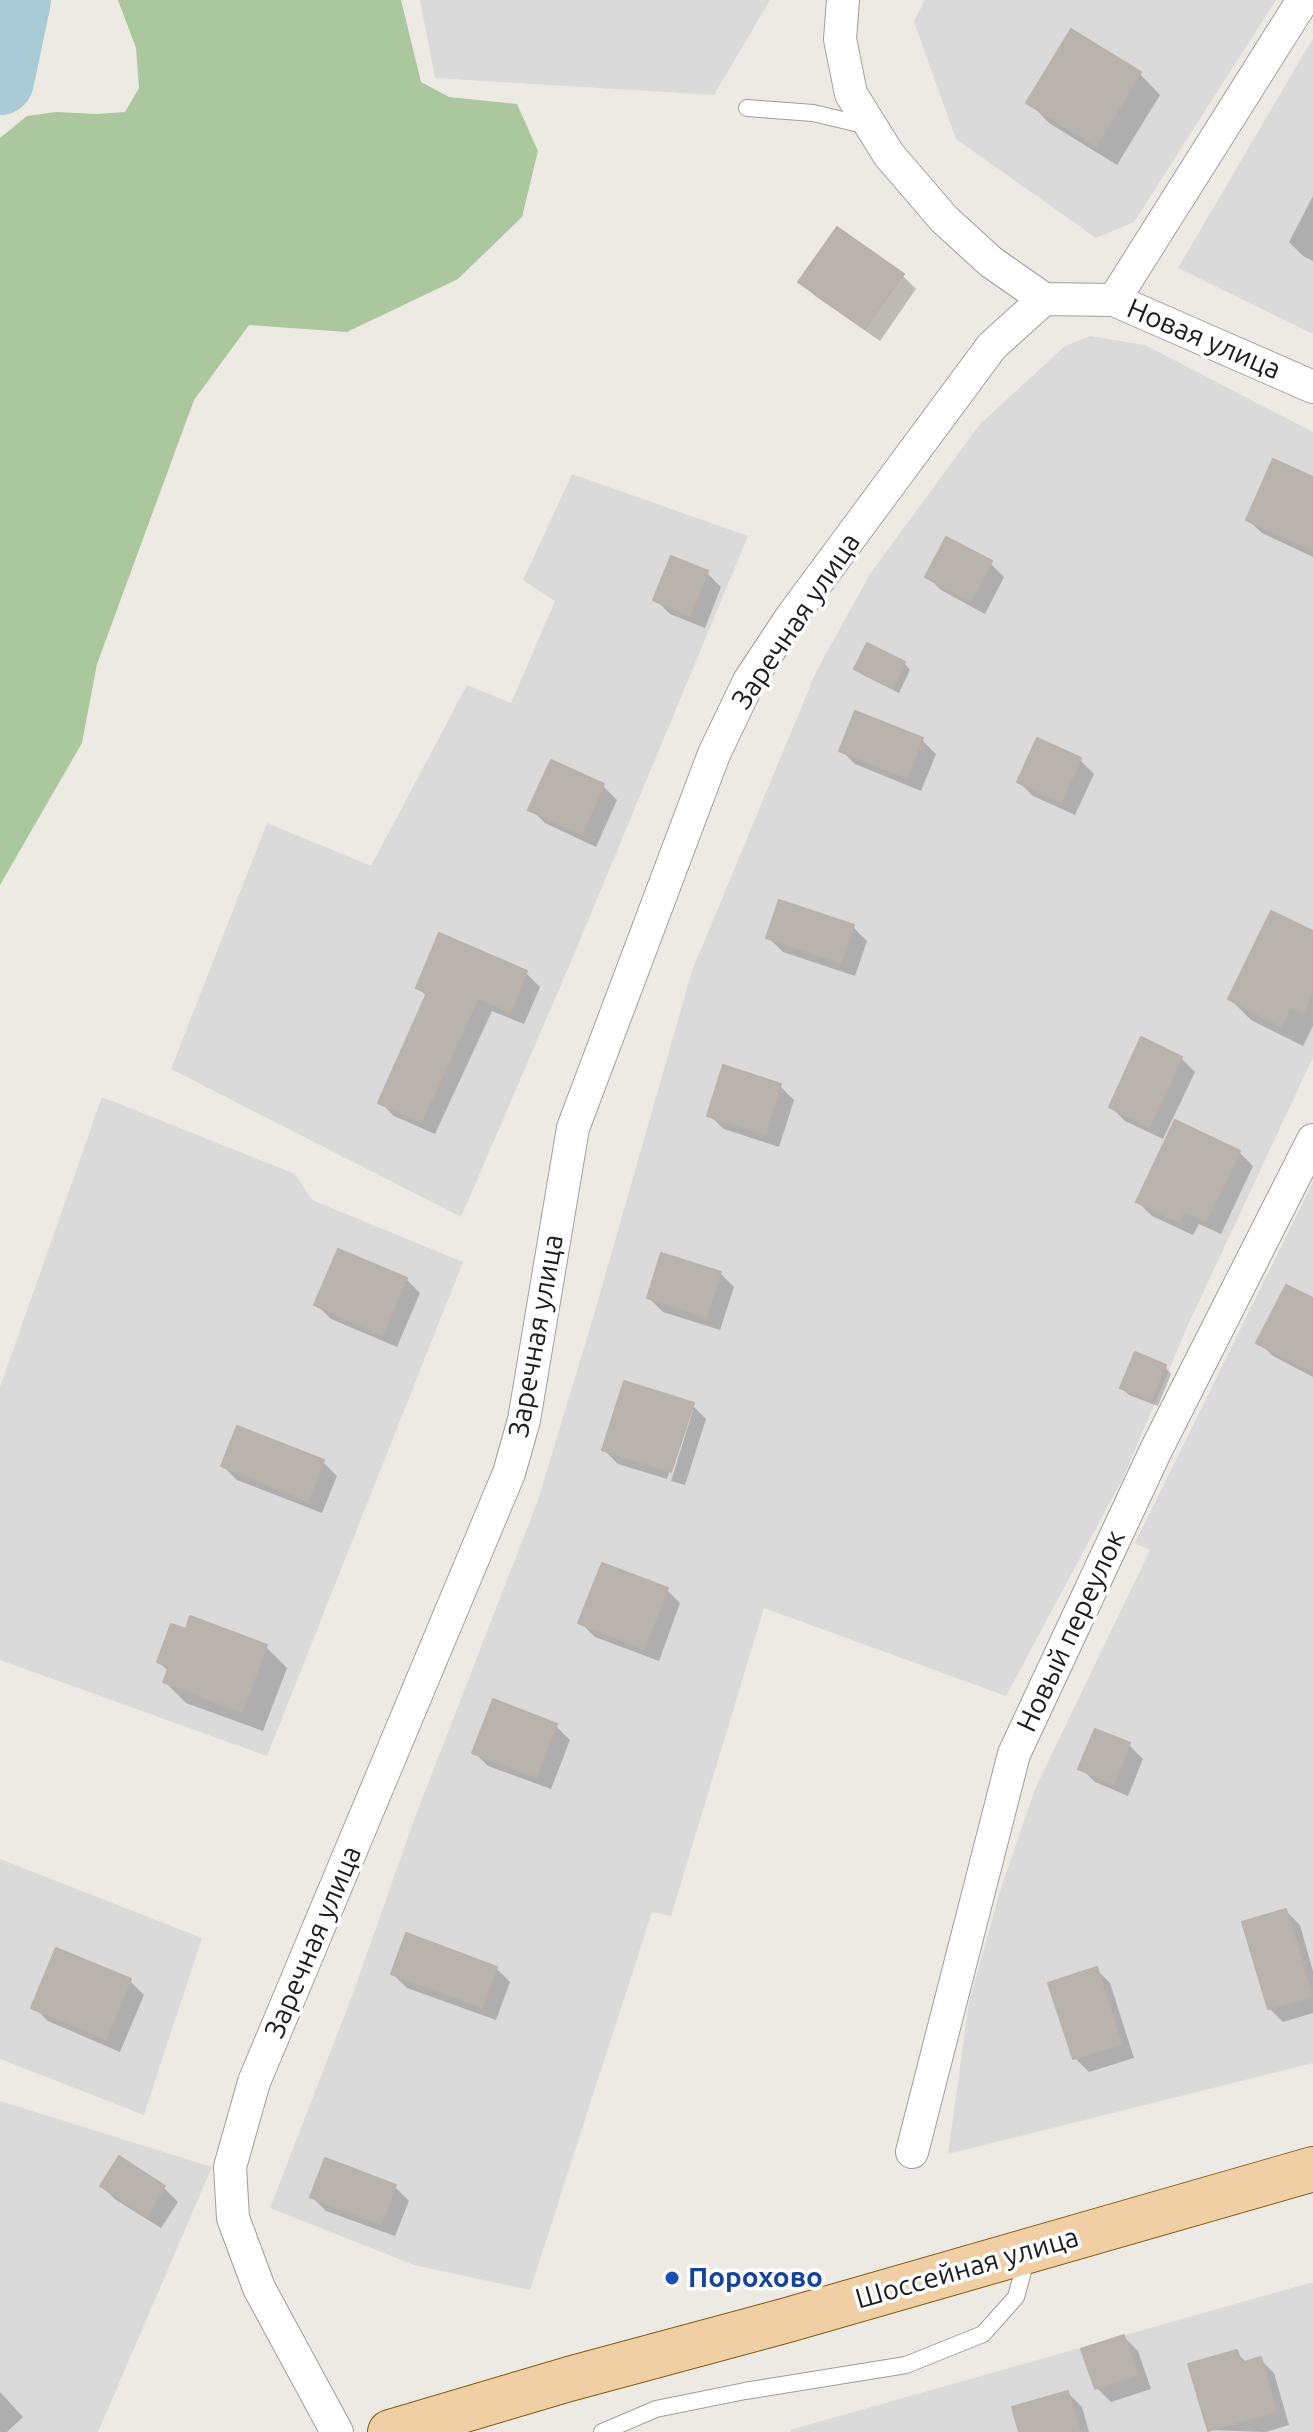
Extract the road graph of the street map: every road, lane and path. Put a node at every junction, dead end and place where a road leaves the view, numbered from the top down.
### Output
1 (843, 0) edge
2 (1303, 0) edge
3 (747, 108) dead end
4 (872, 127) junction
5 (1044, 299) junction
6 (1114, 300) junction
7 (1313, 387) edge
8 (1313, 1140) edge
9 (912, 2152) dead end
10 (1313, 2169) edge
11 (1029, 2251) junction
12 (337, 2432) edge
13 (390, 2432) edge
14 (602, 2432) edge

1 - 4 street
2 - 6 street
3 - 4 lane
4 - 5 street
5 - 6 street, Новая улица
5 - 12 street, Заречная улица
6 - 7 street, Новая улица
8 - 9 street, Новый переулок
10 - 11 main road, Шоссейная улица
11 - 13 main road, Шоссейная улица
11 - 14 lane

